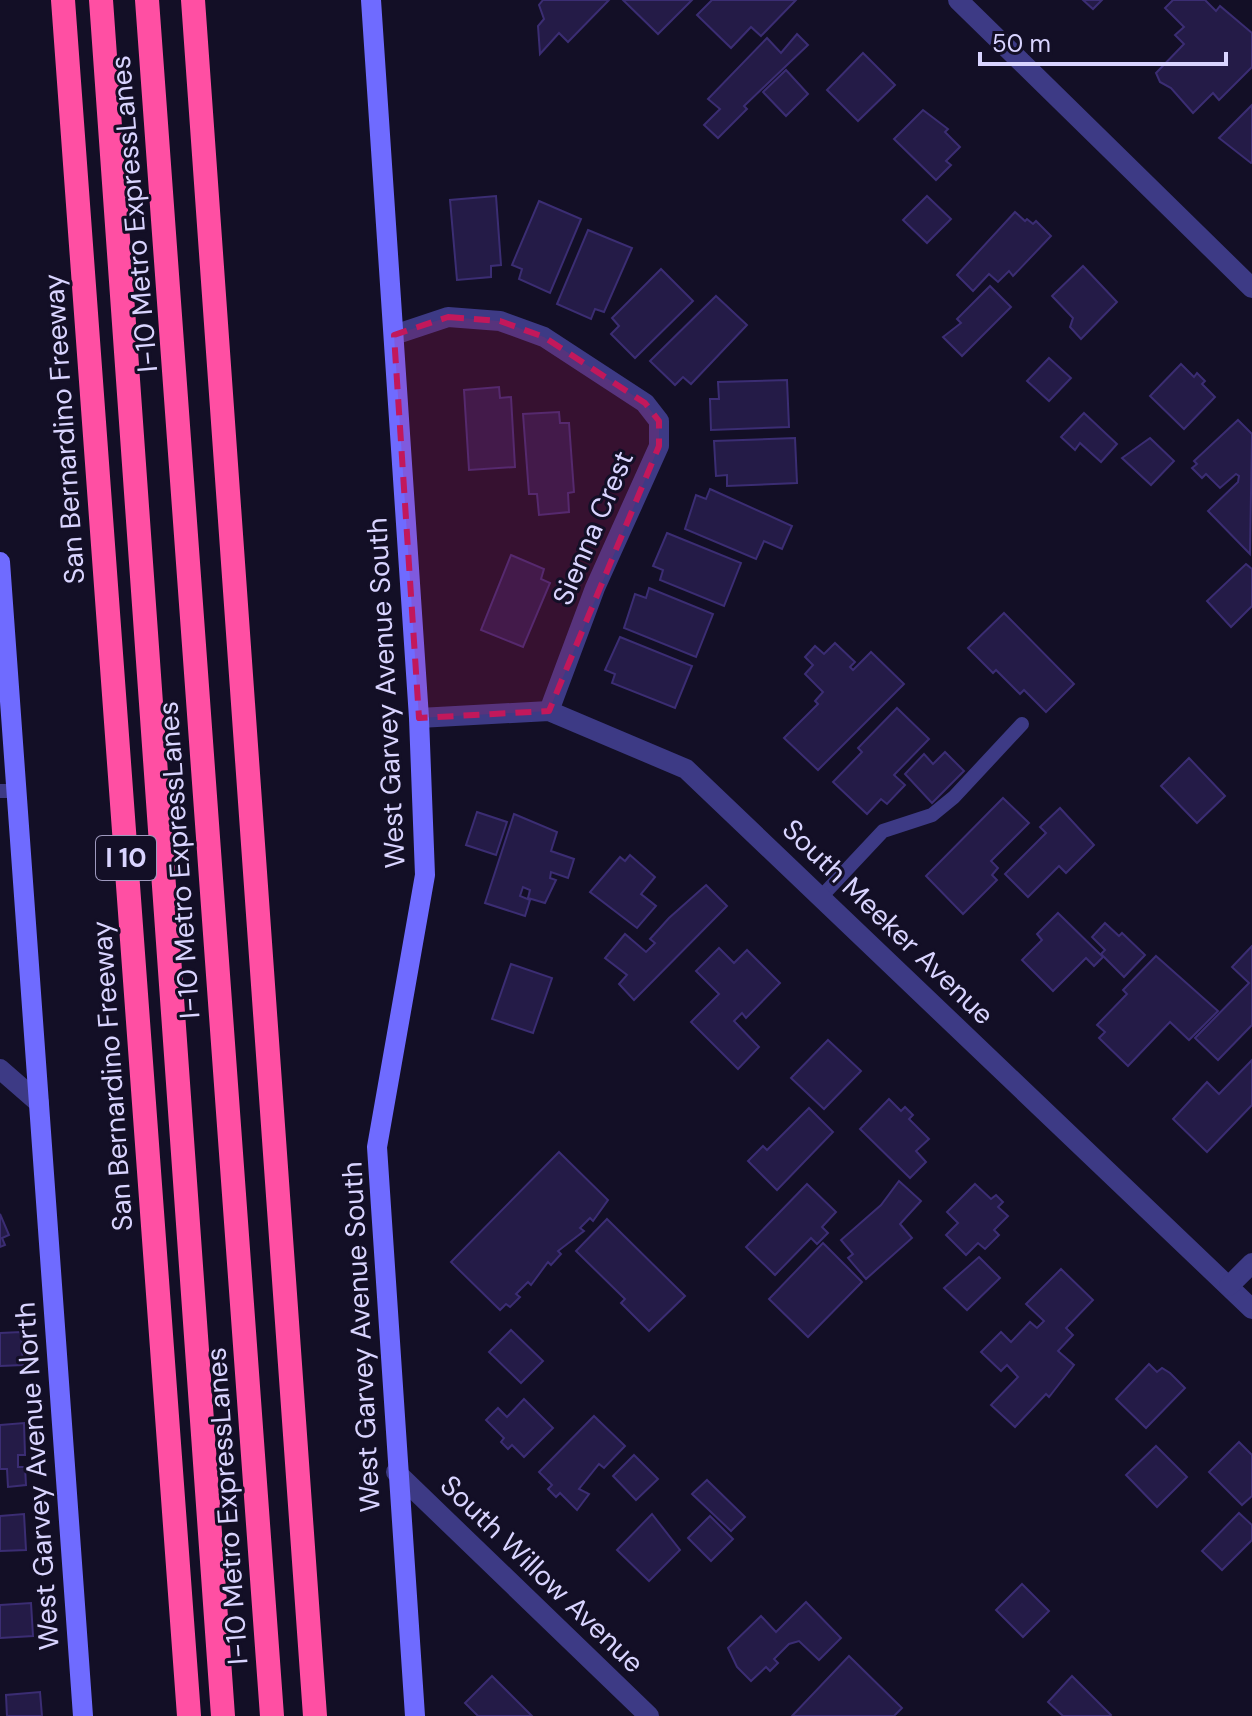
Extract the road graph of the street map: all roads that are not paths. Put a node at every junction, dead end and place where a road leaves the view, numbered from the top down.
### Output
1 (63, 0) edge
2 (101, 0) edge
3 (147, 0) edge
4 (193, 0) edge
5 (371, 0) edge
6 (958, 0) edge
7 (1252, 288) edge
8 (394, 335) junction
9 (0, 562) edge
10 (549, 711) junction
11 (419, 718) junction
12 (1022, 724) dead end
13 (8, 791) edge
14 (821, 897) junction
15 (0, 1069) edge
16 (39, 1103) junction
17 (1252, 1263) edge
18 (1229, 1286) junction
19 (1252, 1309) edge
20 (396, 1472) junction
21 (83, 1716) edge
22 (189, 1716) edge
23 (223, 1716) edge
24 (272, 1716) edge
25 (315, 1716) edge
26 (415, 1716) edge
27 (649, 1716) edge

1 - 22 highway, San Bernardino Freeway / I 10
2 - 23 highway, I-10 Metro ExpressLanes
3 - 24 highway, I-10 Metro ExpressLanes
4 - 25 highway
5 - 8 street, West Garvey Avenue South
6 - 7 street
8 - 10 street, Sienna Crest
8 - 11 street, West Garvey Avenue South
9 - 13 street, West Garvey Avenue North
10 - 11 street, South Meeker Avenue
10 - 14 street, South Meeker Avenue
11 - 20 street, West Garvey Avenue South
12 - 14 lane
13 - 16 street, West Garvey Avenue North
14 - 18 street, South Meeker Avenue
15 - 16 street
16 - 21 street, West Garvey Avenue North
17 - 18 street
18 - 19 street, South Meeker Avenue
20 - 26 street, West Garvey Avenue South
20 - 27 street, South Willow Avenue

